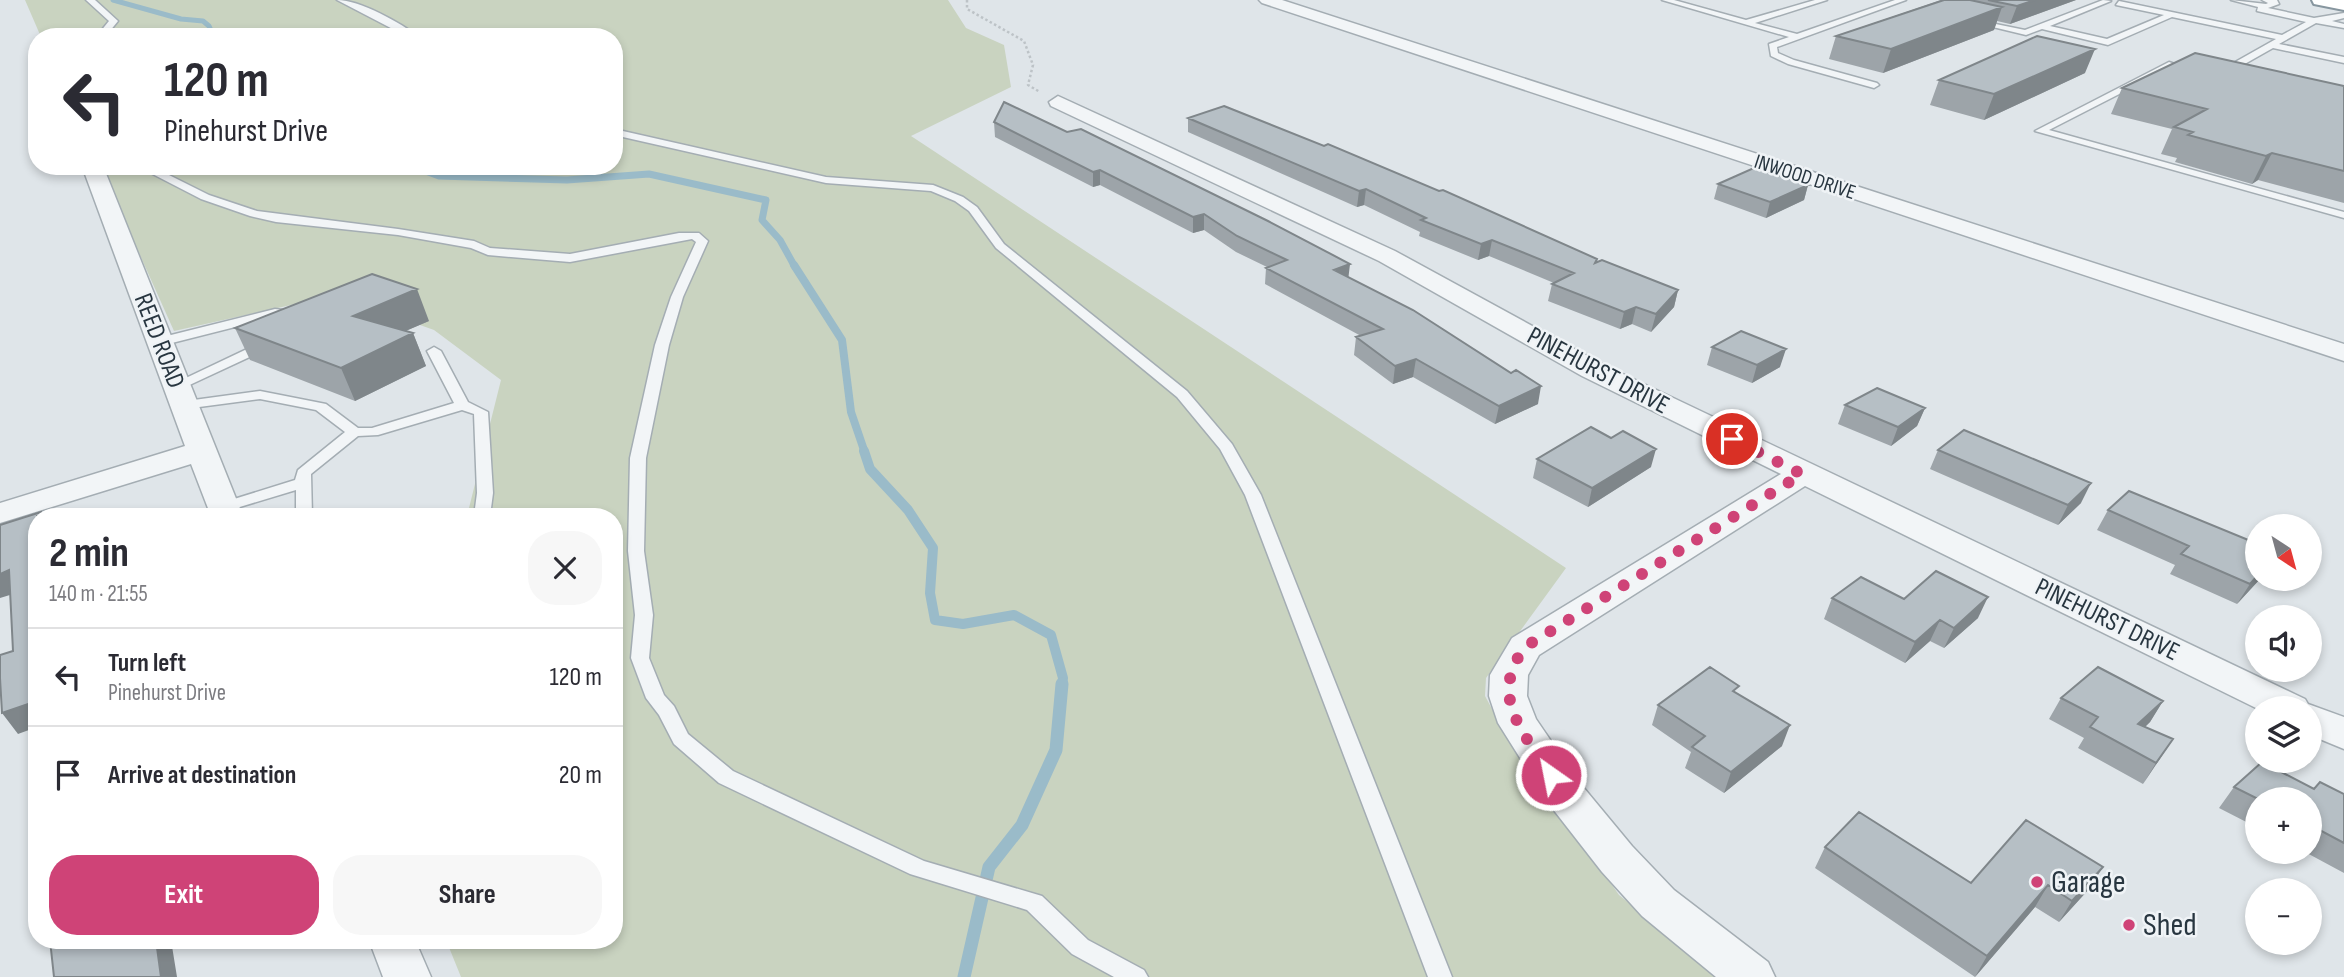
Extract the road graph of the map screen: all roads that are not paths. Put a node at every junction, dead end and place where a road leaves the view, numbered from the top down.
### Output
1 (90, 0) edge
2 (341, 0) edge
3 (1267, 0) edge
4 (1666, 0) edge
5 (1823, 0) edge
6 (1898, 0) edge
7 (2106, 0) edge
8 (2235, 0) edge
9 (2123, 2) edge
10 (2266, 3) edge
11 (2330, 9) edge
12 (2172, 14) junction
13 (1960, 18) edge
14 (1746, 23) junction
15 (2344, 26) edge
16 (2042, 27) junction
17 (108, 28) edge
18 (399, 28) edge
19 (1798, 38) junction
20 (2284, 38) junction
21 (2272, 45) junction
22 (2344, 60) edge
23 (2205, 74) edge
24 (2230, 79) edge
25 (1874, 85) dead end
26 (1058, 102) road end
27 (623, 134) edge
28 (95, 175) edge
29 (160, 175) edge
30 (2344, 215) edge
31 (301, 314) edge
32 (264, 316) junction
33 (289, 328) edge
34 (277, 338) edge
35 (160, 342) junction
36 (434, 351) dead end
37 (2344, 353) edge
38 (180, 395) junction
39 (463, 405) junction
40 (354, 432) junction
41 (201, 451) junction
42 (1802, 474) junction
43 (303, 482) junction
44 (223, 508) edge
45 (235, 508) edge
46 (304, 508) edge
47 (483, 508) edge
48 (0, 513) edge
49 (2264, 696) edge
50 (2322, 724) edge
51 (2344, 734) edge
52 (396, 949) edge
53 (407, 977) edge
54 (1136, 977) edge
55 (1440, 977) edge
56 (1751, 977) edge

1 - 17 lane
2 - 18 lane
3 - 37 street, INWOOD DRIVE
4 - 14 lane
5 - 14 lane
6 - 19 lane
7 - 9 lane
7 - 16 lane
8 - 10 lane
9 - 12 lane
10 - 11 lane
11 - 15 lane
11 - 20 lane
12 - 16 lane
12 - 20 lane
13 - 16 lane
14 - 19 lane
19 - 25 lane
20 - 21 lane
21 - 22 lane
21 - 24 lane
23 - 30 lane
26 - 42 street, PINEHURST DRIVE
27 - 55 lane
28 - 35 street, REED ROAD
29 - 54 lane
31 - 32 lane
32 - 33 lane
32 - 35 lane
34 - 38 lane
35 - 38 street, REED ROAD
36 - 39 lane
38 - 40 lane
38 - 41 street, REED ROAD
39 - 40 lane
39 - 47 lane
40 - 43 lane
41 - 44 street, REED ROAD
41 - 48 street
42 - 49 street, PINEHURST DRIVE
42 - 56 street
43 - 45 lane
43 - 46 lane
50 - 51 street
52 - 53 street

